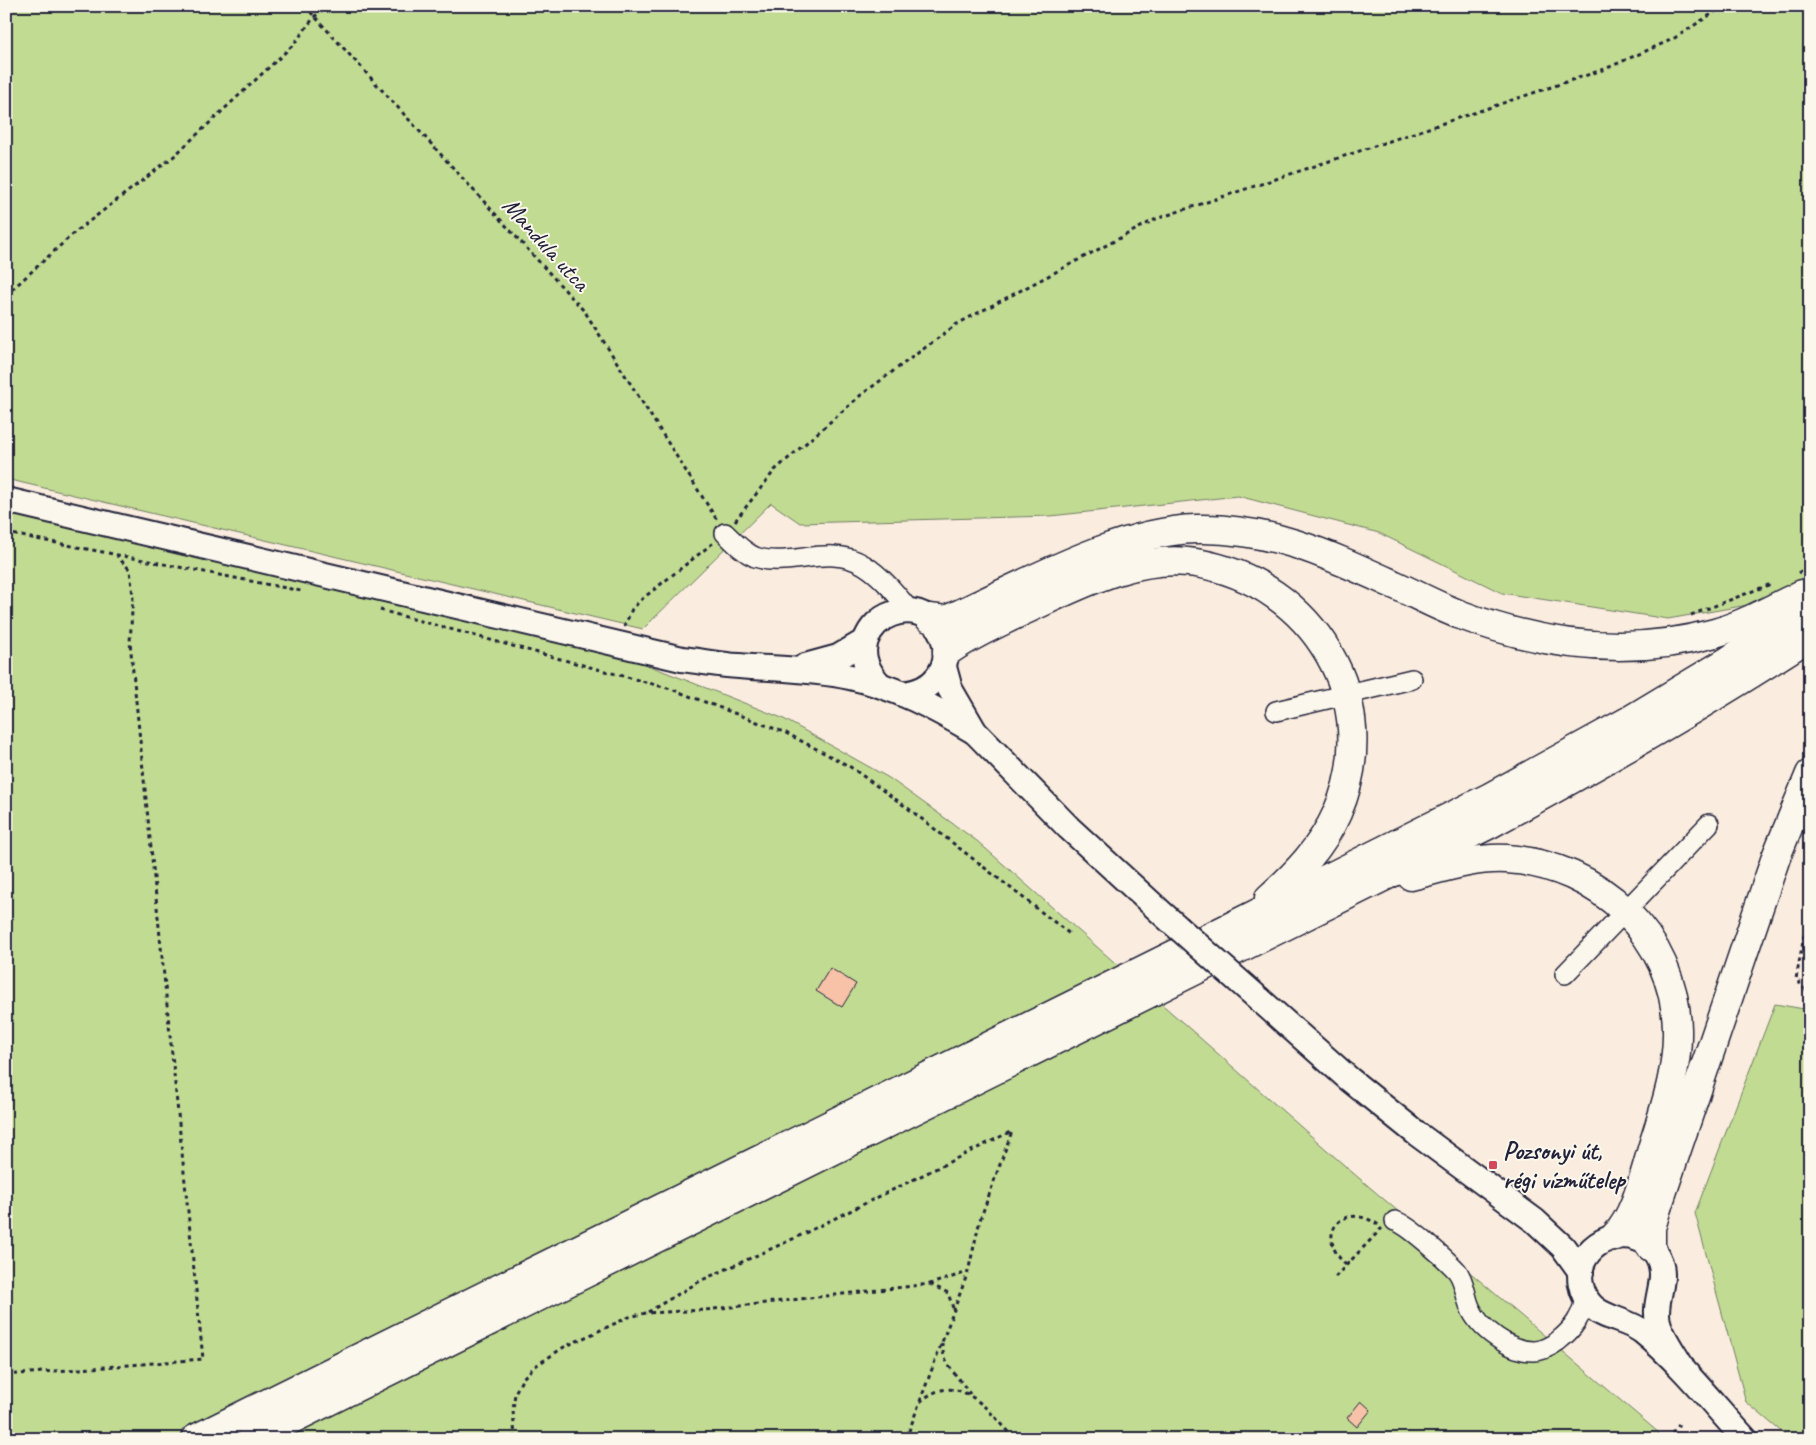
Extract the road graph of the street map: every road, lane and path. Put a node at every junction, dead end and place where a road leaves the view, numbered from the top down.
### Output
1 (305, 6) edge
2 (331, 6) edge
3 (1724, 6) edge
4 (315, 16) junction
5 (6, 295) edge
6 (6, 500) edge
7 (726, 533) junction
8 (6, 534) edge
9 (117, 556) junction
10 (1810, 565) edge
11 (878, 576) junction
12 (1773, 583) dead end
13 (1800, 583) edge
14 (310, 593) dead end
15 (1810, 607) edge
16 (377, 609) dead end
17 (920, 615) junction
18 (886, 616) junction
19 (1686, 617) dead end
20 (1810, 636) edge
21 (865, 641) junction
22 (619, 643) junction
23 (946, 660) junction
24 (797, 668) junction
25 (1412, 679) dead end
26 (880, 685) junction
27 (1346, 693) junction
28 (903, 694) junction
29 (1276, 711) dead end
30 (975, 732) junction
31 (1810, 774) edge
32 (1709, 824) dead end
33 (1368, 886) junction
34 (1626, 910) junction
35 (1810, 920) edge
36 (1242, 921) junction
37 (1071, 935) dead end
38 (1565, 974) dead end
39 (1810, 995) edge
40 (1535, 1220) junction
41 (1389, 1224) junction
42 (1608, 1238) junction
43 (1651, 1247) junction
44 (1346, 1265) junction
45 (968, 1272) junction
46 (1581, 1272) junction
47 (1335, 1277) dead end
48 (930, 1284) junction
49 (1585, 1296) junction
50 (1658, 1296) junction
51 (953, 1309) junction
52 (646, 1313) junction
53 (1611, 1316) junction
54 (1570, 1330) junction
55 (942, 1340) junction
56 (1683, 1369) junction
57 (6, 1375) edge
58 (971, 1395) junction
59 (918, 1404) junction
60 (1679, 1424) dead end
61 (195, 1439) edge
62 (252, 1439) edge
63 (515, 1439) edge
64 (906, 1439) edge
65 (1016, 1439) edge
66 (1666, 1439) edge
67 (1745, 1439) edge

1 - 4 path, Mandula utca
2 - 4 path
3 - 7 path
4 - 5 path
4 - 7 path, Mandula utca
6 - 22 main road
7 - 11 lane
7 - 22 path
8 - 9 path
9 - 14 path
9 - 57 path
10 - 13 path
11 - 17 lane
11 - 18 lane
12 - 19 path
13 - 17 highway
15 - 36 highway
16 - 37 path
17 - 18 main road
17 - 23 main road
18 - 21 main road
20 - 33 highway
21 - 24 main road
21 - 26 main road
22 - 24 main road
23 - 27 highway
23 - 28 main road
23 - 30 main road
24 - 26 main road
25 - 27 lane
26 - 28 main road
27 - 29 lane
27 - 36 highway
28 - 30 main road
30 - 40 main road, bridge
31 - 43 highway
32 - 34 lane
33 - 34 highway
33 - 62 highway
34 - 38 lane
34 - 42 highway
35 - 39 path
36 - 61 highway
40 - 42 main road
40 - 46 main road
41 - 44 path
41 - 44 path
41 - 54 lane
42 - 43 main road
42 - 46 main road
43 - 50 main road
44 - 47 path
45 - 48 path
45 - 51 path
45 - 52 path
46 - 49 main road
48 - 51 path
48 - 52 path
49 - 53 main road
49 - 54 lane
50 - 53 main road
50 - 56 main road
51 - 55 path
52 - 63 path
53 - 54 lane
53 - 56 main road
55 - 58 path
55 - 59 path
56 - 67 main road
58 - 59 path
58 - 65 path
59 - 64 path
60 - 66 path

